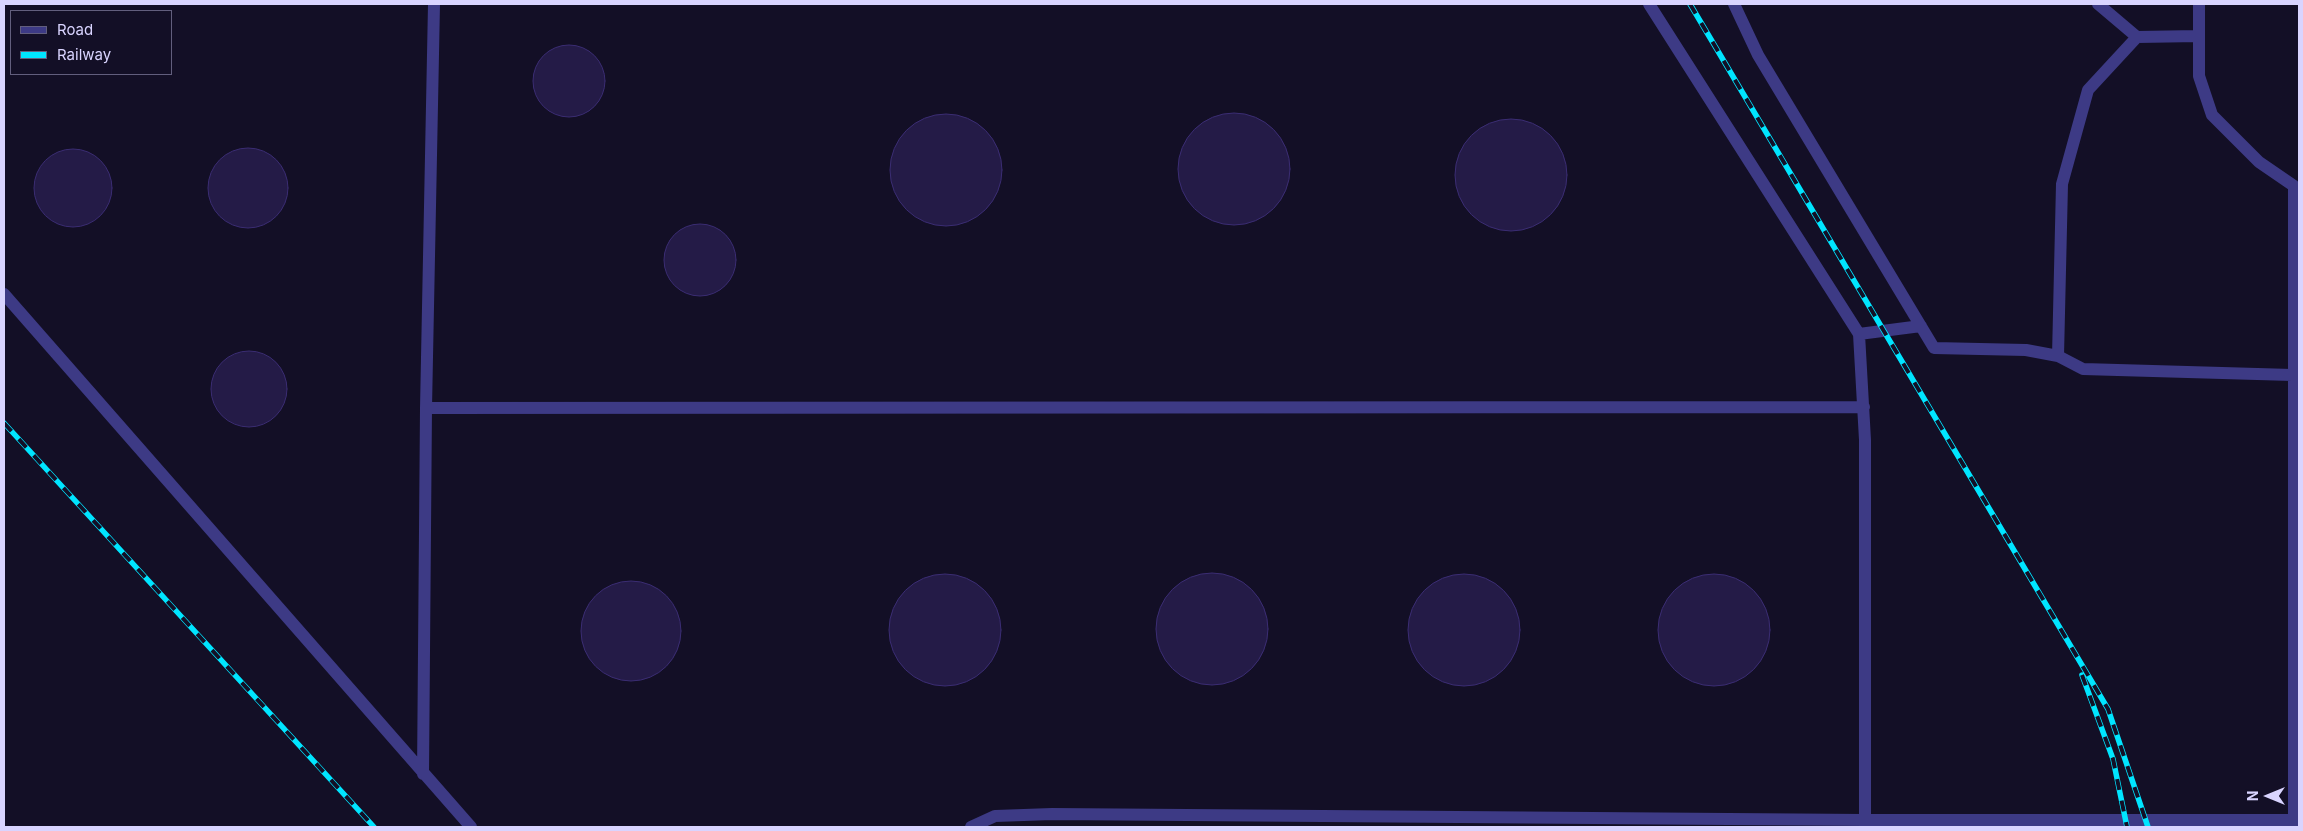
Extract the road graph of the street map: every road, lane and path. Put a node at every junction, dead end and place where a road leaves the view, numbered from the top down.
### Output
1 (434, 4) edge
2 (1648, 4) edge
3 (1734, 4) edge
4 (2098, 4) edge
5 (2199, 4) edge
6 (2199, 36) junction
7 (2137, 38) junction
8 (2297, 186) edge
9 (2296, 254) edge
10 (4, 294) edge
11 (1921, 326) junction
12 (1860, 334) junction
13 (2058, 356) junction
14 (2292, 375) junction
15 (1864, 407) junction
16 (426, 408) junction
17 (2296, 414) edge
18 (2296, 599) edge
19 (423, 774) junction
20 (2297, 820) edge
21 (1349, 822) edge
22 (1864, 824) edge
23 (471, 827) edge
24 (971, 827) edge

1 - 16 lane
2 - 12 lane
3 - 11 lane
4 - 7 lane
5 - 6 lane
6 - 7 lane
6 - 8 lane
7 - 13 lane
8 - 9 lane
9 - 14 lane
10 - 19 lane
11 - 12 lane
11 - 13 lane
12 - 15 lane
13 - 14 lane
14 - 17 lane
15 - 16 lane
15 - 22 lane
16 - 19 lane
17 - 18 lane
18 - 20 lane
19 - 23 lane
20 - 22 lane
21 - 22 lane
21 - 24 lane

